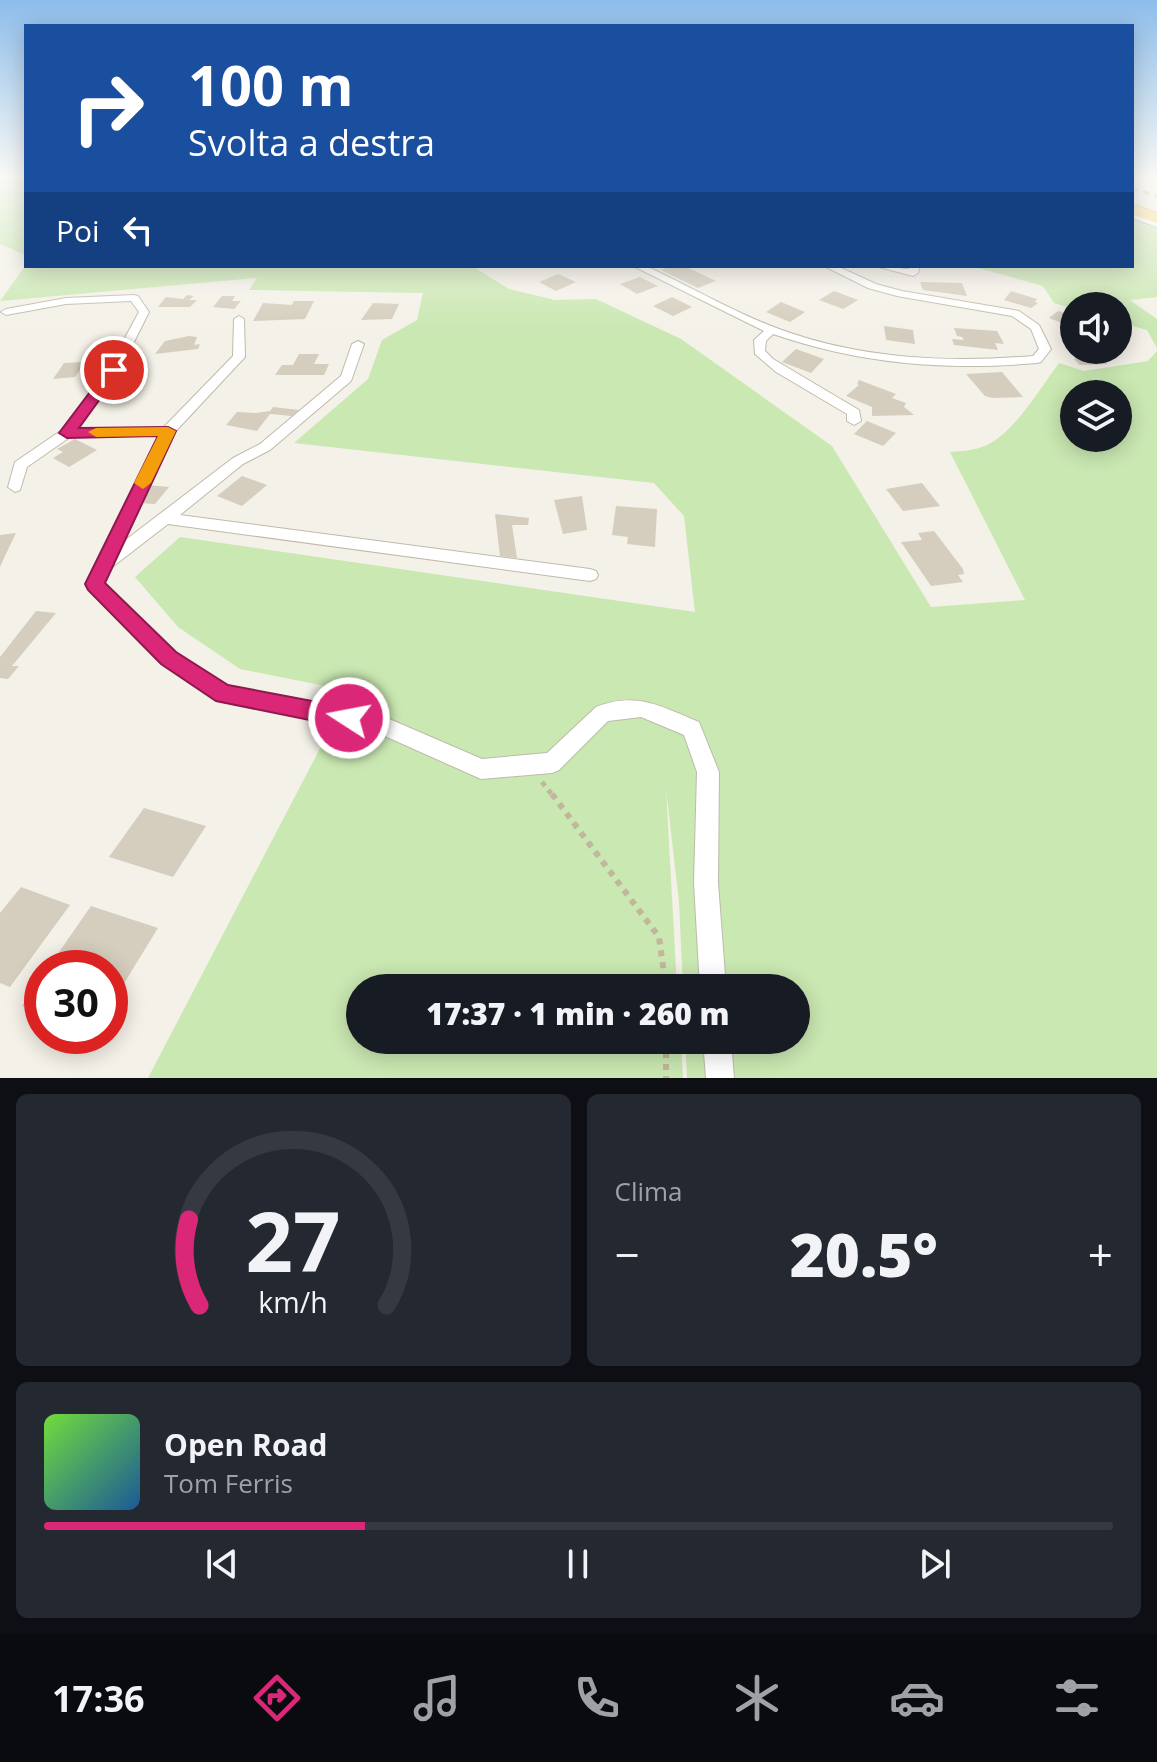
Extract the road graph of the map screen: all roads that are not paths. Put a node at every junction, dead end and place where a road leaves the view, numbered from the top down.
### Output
1 (642, 268) edge
2 (833, 268) edge
3 (889, 268) edge
4 (914, 268) edge
5 (6, 312) dead end
6 (239, 319) dead end
7 (771, 330) junction
8 (358, 344) dead end
9 (854, 421) dead end
10 (168, 431) junction
11 (67, 433) junction
12 (15, 487) dead end
13 (165, 518) junction
14 (102, 567) junction
15 (590, 575) dead end
16 (712, 974) edge
17 (718, 1054) edge
18 (720, 1078) edge

1 - 7 street
2 - 7 street
3 - 4 street
5 - 11 street
6 - 10 street
7 - 9 street
8 - 13 street
10 - 11 street
10 - 14 street
11 - 12 street
13 - 14 street
13 - 15 street
14 - 16 street
17 - 18 street

